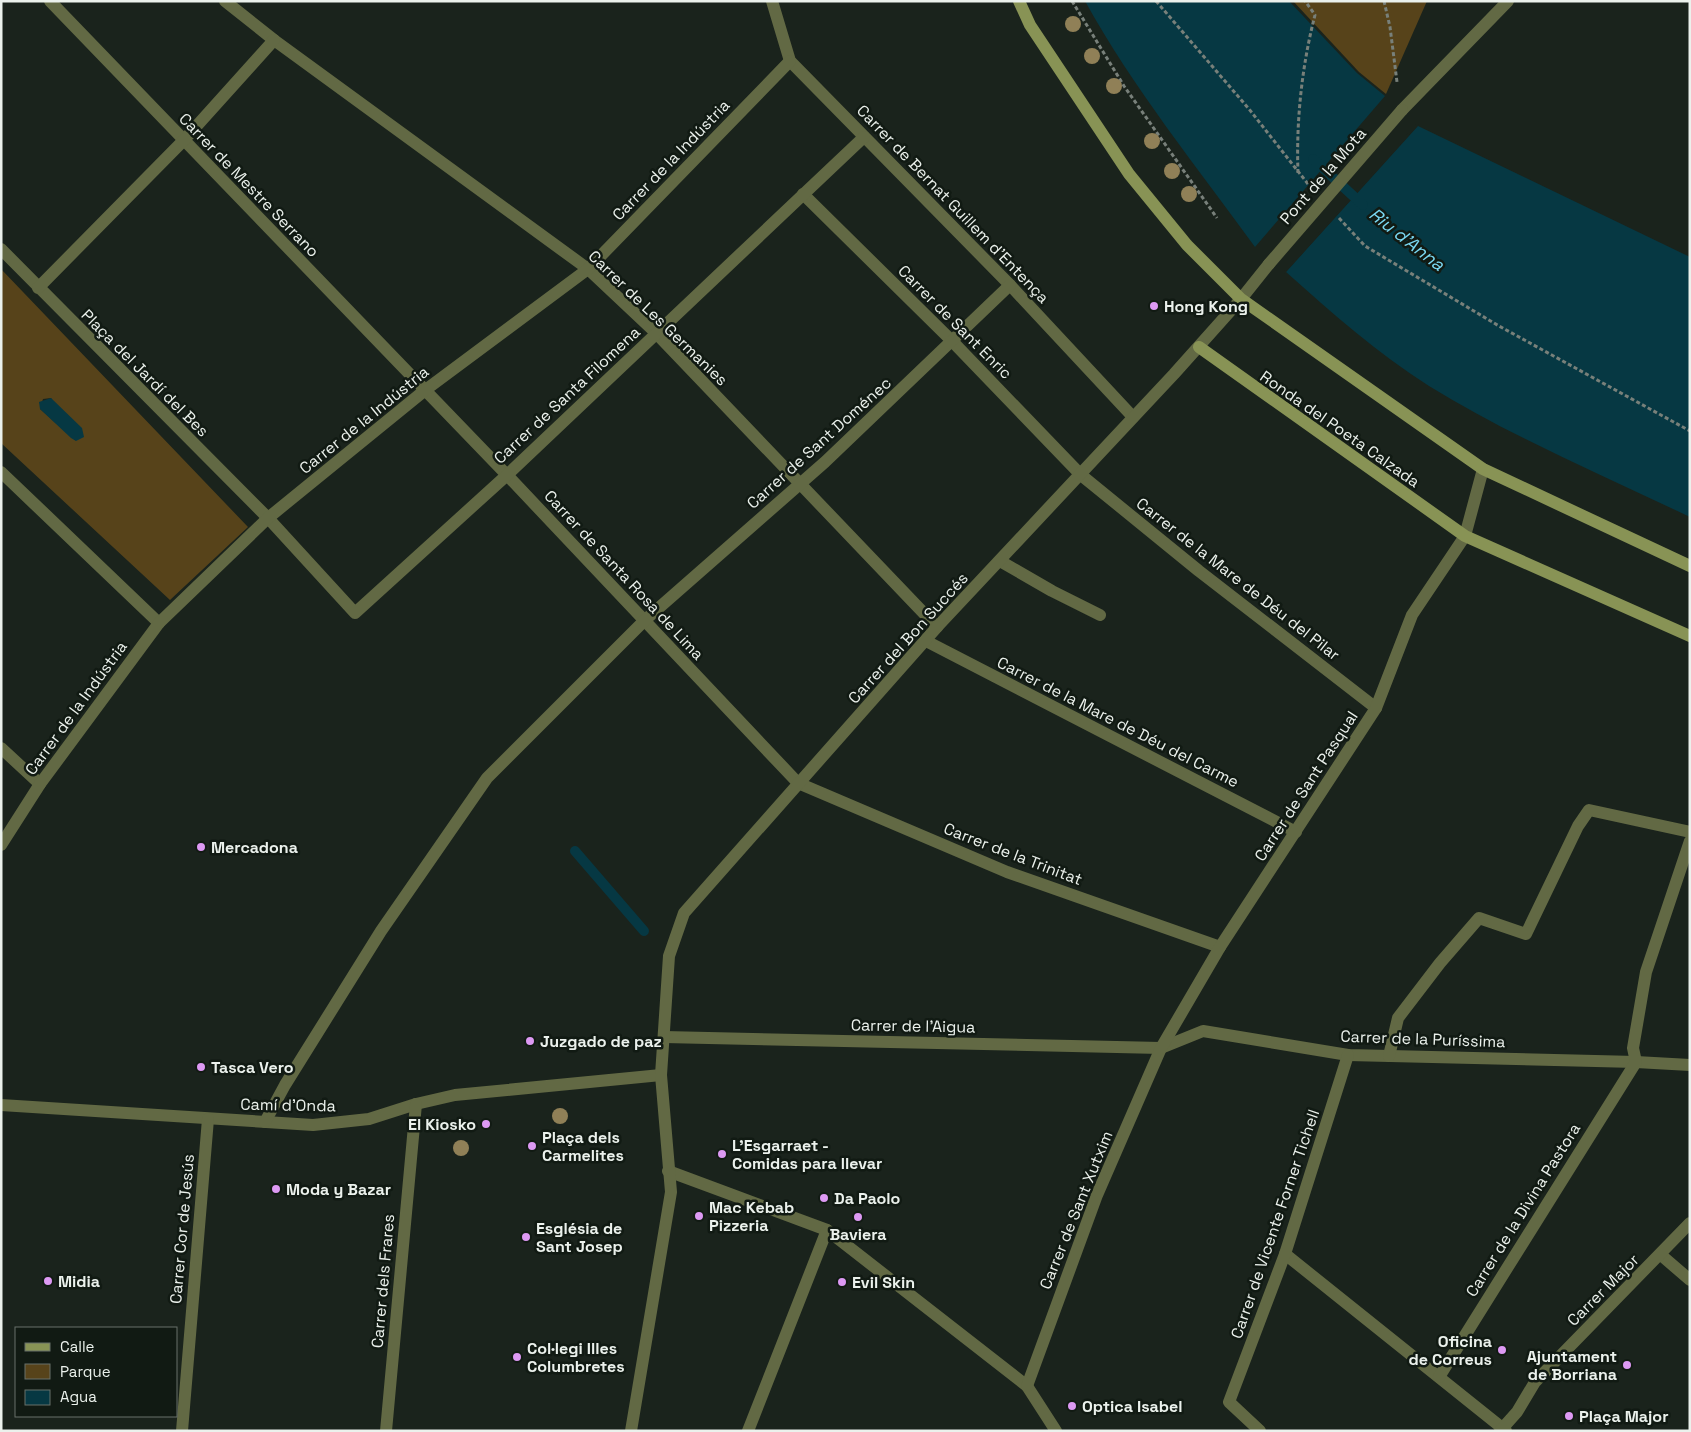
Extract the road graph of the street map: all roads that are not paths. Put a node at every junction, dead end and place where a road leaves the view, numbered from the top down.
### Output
1 (50, 1) edge
2 (225, 1) edge
3 (772, 1) edge
4 (1019, 1) edge
5 (1508, 1) edge
6 (274, 40) junction
7 (790, 60) junction
8 (864, 137) junction
9 (184, 140) junction
10 (803, 194) junction
11 (1, 249) edge
12 (1269, 264) joint
13 (588, 269) junction
14 (1010, 285) junction
15 (38, 288) junction
16 (1242, 299) junction
17 (656, 333) junction
18 (952, 341) junction
19 (1199, 346) junction
20 (424, 391) junction
21 (1133, 417) junction
22 (1483, 469) junction
23 (1, 472) edge
24 (506, 475) junction
25 (1081, 475) junction
26 (800, 483) junction
27 (268, 518) junction
28 (1465, 536) junction
29 (1000, 561) junction
30 (1690, 566) edge
31 (355, 613) joint
32 (1100, 615) dead end
33 (645, 620) junction
34 (159, 622) junction
35 (937, 627) junction
36 (1690, 636) edge
37 (926, 641) junction
38 (1376, 708) junction
39 (1, 748) edge
40 (798, 783) junction
41 (40, 784) junction
42 (1296, 832) junction
43 (1690, 832) edge
44 (1690, 840) edge
45 (1, 845) edge
46 (1220, 947) junction
47 (664, 1037) junction
48 (1161, 1048) junction
49 (1348, 1055) junction
50 (1389, 1056) junction
51 (1636, 1062) junction
52 (1690, 1065) edge
53 (661, 1075) junction
54 (416, 1104) junction
55 (1, 1105) edge
56 (208, 1119) junction
57 (265, 1122) junction
58 (668, 1171) junction
59 (1690, 1222) edge
60 (827, 1230) junction
61 (1285, 1254) junction
62 (1661, 1254) junction
63 (1690, 1280) edge
64 (1439, 1376) junction
65 (1027, 1386) junction
66 (1503, 1430) edge
67 (182, 1431) edge
68 (386, 1431) edge
69 (631, 1431) edge
70 (748, 1431) edge
71 (1056, 1431) edge
72 (1260, 1431) edge

1 - 9 street, Carrer de Mestre Serrano
2 - 6 street, Carrer de Les Germanies
3 - 7 street, Carrer de Bernat Guillem d'Entença
4 - 16 street
5 - 12 street, Pont de la Mota, bridge
6 - 9 street
6 - 13 street, Carrer de Les Germanies
7 - 8 street, Carrer de Bernat Guillem d'Entença
7 - 13 street, Carrer de la Indústria
8 - 10 street, Carrer de Santa Filomena
8 - 14 street, Carrer de Bernat Guillem d'Entença
9 - 15 street
9 - 20 street, Carrer de Mestre Serrano
10 - 17 street, Carrer de Santa Filomena
10 - 18 street, Carrer de Sant Enric
11 - 15 street, Plaça del Jardí del Bes
12 - 16 street, Carrer del Bon Succés
13 - 17 street, Carrer de Les Germanies
13 - 20 street, Carrer de la Indústria
14 - 18 street, Carrer de Sant Doménec
14 - 21 street, Carrer de Bernat Guillem d'Entença
15 - 27 street, Plaça del Jardí del Bes
16 - 19 street, Carrer del Bon Succés
16 - 22 street
17 - 24 street, Carrer de Santa Filomena
17 - 26 street, Carrer de Les Germanies
18 - 25 street, Carrer de Sant Enric
18 - 26 street, Carrer de Sant Doménec
19 - 21 street, Carrer del Bon Succés
19 - 28 street, Ronda del Poeta Calzada
20 - 24 street, Carrer de Santa Rosa de Lima
20 - 27 street, Carrer de la Indústria
21 - 25 street, Carrer del Bon Succés
22 - 28 street
22 - 30 street
23 - 34 street
24 - 31 street, Carrer de Santa Filomena
24 - 33 street, Carrer de Santa Rosa de Lima
25 - 29 street, Carrer del Bon Succés
25 - 38 street, Carrer de la Mare de Déu del Pilar
26 - 33 street, Carrer de Sant Doménec
26 - 35 street, Carrer de Les Germanies
27 - 31 street, Plaça del Jardí del Bes
27 - 34 street, Carrer de la Indústria
28 - 36 street, Ronda del Poeta Calzada
28 - 38 street, Carrer de Sant Pasqual
29 - 32 street
29 - 35 street, Carrer del Bon Succés
33 - 40 street, Carrer de Santa Rosa de Lima
33 - 57 street, Carrer de Sant Doménec
34 - 41 street, Carrer de la Indústria
35 - 37 street, Carrer del Bon Succés
37 - 40 street, Carrer del Bon Succés
37 - 42 street, Carrer de la Mare de Déu del Carme
38 - 42 street, Carrer de Sant Pasqual
39 - 41 street
40 - 46 street, Carrer de la Trinitat
40 - 47 street, Carrer del Bon Succés
41 - 45 street, Carrer de la Indústria
42 - 46 street, Carrer de Sant Pasqual
43 - 50 street
44 - 51 street
46 - 48 street, Carrer de Sant Pasqual
47 - 48 street, Carrer de l'Aigua
47 - 53 street, Carrer del Bon Succés
48 - 49 street, Carrer de la Puríssima
48 - 65 street, Carrer de Sant Xutxim
49 - 50 street, Carrer de la Puríssima
49 - 61 street, Carrer de Vicente Forner Tichell
50 - 51 street, Carrer de la Puríssima
51 - 52 street, Carrer de la Puríssima
51 - 64 street, Carrer de la Divina Pastora
53 - 54 street, Camí d'Onda
53 - 58 street, Carrer del Bon Succés
54 - 57 street, Camí d'Onda
54 - 68 street, Carrer dels Frares
55 - 56 street, Camí d'Onda
56 - 57 street, Camí d'Onda
56 - 67 street, Carrer Cor de Jesús
58 - 60 street
58 - 69 street, Carrer del Bon Succés
59 - 62 street, Carrer Major
60 - 65 street
60 - 70 street
61 - 64 street
61 - 72 street, Carrer de Vicente Forner Tichell
62 - 63 street
62 - 66 street, Carrer Major
64 - 66 street
65 - 71 street

